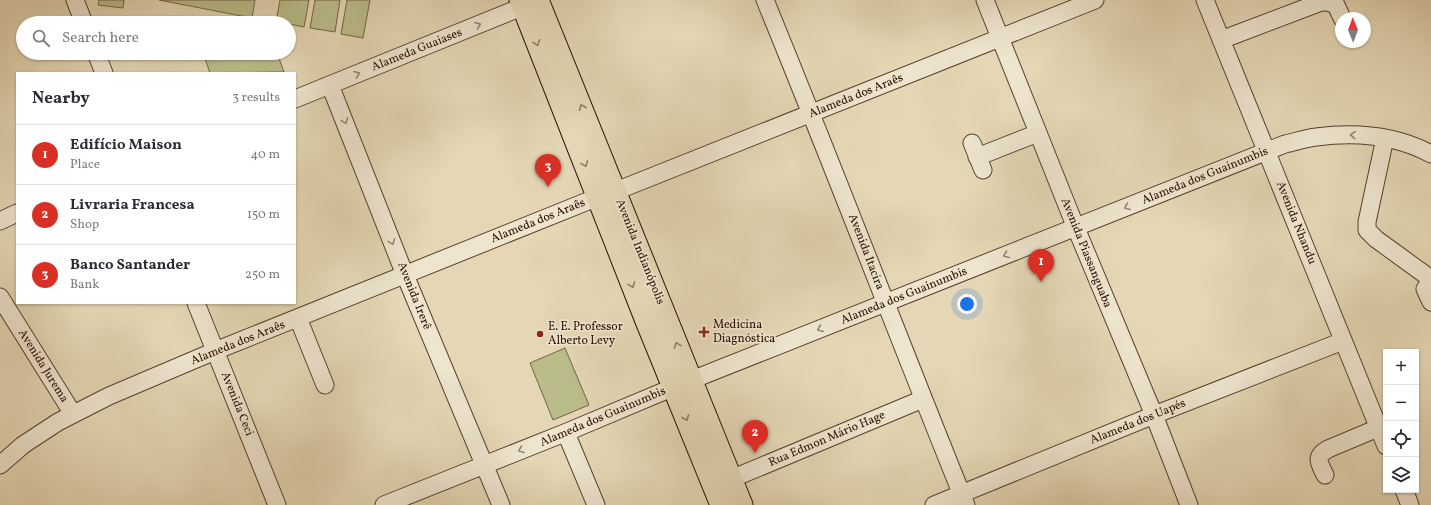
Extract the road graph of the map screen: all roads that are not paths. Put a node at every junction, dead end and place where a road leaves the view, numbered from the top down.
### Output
1 (75, 0) edge
2 (765, 0) edge
3 (985, 0) edge
4 (1095, 0) edge
5 (1205, 0) edge
6 (532, 1) edge
7 (1339, 12) edge
8 (81, 16) edge
9 (1000, 39) junction
10 (1221, 40) junction
11 (99, 60) edge
12 (104, 72) edge
13 (330, 85) junction
14 (296, 99) edge
15 (812, 113) junction
16 (1038, 133) junction
17 (1385, 138) junction
18 (1267, 150) junction
19 (1431, 154) edge
20 (977, 157) dead end
21 (607, 194) junction
22 (16, 213) edge
23 (0, 221) edge
24 (1076, 228) junction
25 (405, 275) junction
26 (1431, 280) edge
27 (0, 297) edge
28 (1431, 302) edge
29 (886, 303) junction
30 (196, 304) edge
31 (298, 318) junction
32 (1343, 341) junction
33 (215, 351) junction
34 (683, 384) junction
35 (325, 385) dead end
36 (923, 399) junction
37 (73, 414) junction
38 (1154, 415) junction
39 (1378, 428) junction
40 (566, 433) junction
41 (1383, 439) edge
42 (0, 465) edge
43 (485, 465) junction
44 (1325, 475) dead end
45 (731, 479) junction
46 (1405, 493) edge
47 (964, 500) edge
48 (278, 505) edge
49 (384, 505) edge
50 (501, 505) edge
51 (596, 505) edge
52 (721, 505) edge
53 (742, 505) edge
54 (934, 505) edge
55 (1189, 505) edge
56 (1410, 505) edge

1 - 8 street
2 - 15 street, Avenida Itacira
3 - 9 street, Avenida Piassanguaba
4 - 9 street, Alameda dos Araês
5 - 10 street, Avenida Nhandu
13 -> 6 street, Alameda Guaiases
6 - 21 main road, Avenida Indianópolis
7 - 10 street
9 - 15 street, Alameda dos Araês
9 - 16 street, Avenida Piassanguaba
10 - 18 street, Avenida Nhandu
11 - 12 street
13 - 14 street, Alameda Guaiases
13 -> 25 street, Avenida Irerê
15 - 21 street, Alameda dos Araês
15 - 29 street, Avenida Itacira
16 - 20 street
16 - 24 street, Avenida Piassanguaba
17 -> 18 street, Alameda dos Guainumbis
17 - 19 street, Alameda dos Guainumbis
17 - 26 street
18 -> 24 street, Alameda dos Guainumbis
18 - 32 street, Avenida Nhandu
21 - 25 street, Alameda dos Araês
21 - 34 main road, Avenida Indianópolis
22 - 23 street
24 -> 29 street, Alameda dos Guainumbis
24 - 38 street, Avenida Piassanguaba
25 - 31 street, Alameda dos Araês
25 - 43 street, Avenida Irerê
26 - 28 street
27 - 37 street, Avenida Jurema
29 -> 34 street, Alameda dos Guainumbis
29 - 36 street, Avenida Itacira
30 - 33 street, Avenida Ceci
31 - 33 street, Alameda dos Araês
31 - 35 street
32 - 38 street, Alameda dos Uapés
32 - 39 street, Avenida Nhandu
33 - 37 street, Alameda dos Araês
33 - 48 street, Avenida Ceci
34 - 40 street, Alameda dos Guainumbis
34 - 45 main road, Avenida Indianópolis
34 -> 52 main road, Avenida Indianópolis
36 - 45 street, Rua Edmon Mário Hage
36 - 47 street, Avenida Itacira
37 - 42 street, Alameda dos Araês
38 - 47 street, Alameda dos Uapés
38 - 55 street, Avenida Piassanguaba
39 - 41 street, Avenida Nhandu
39 - 44 street
40 -> 43 street, Alameda dos Guainumbis
40 - 51 street
43 - 49 street, Alameda dos Guainumbis
43 - 50 street, Avenida Irerê
45 - 53 main road, Avenida Indianópolis
46 - 56 street
47 - 54 street, Alameda dos Uapés

